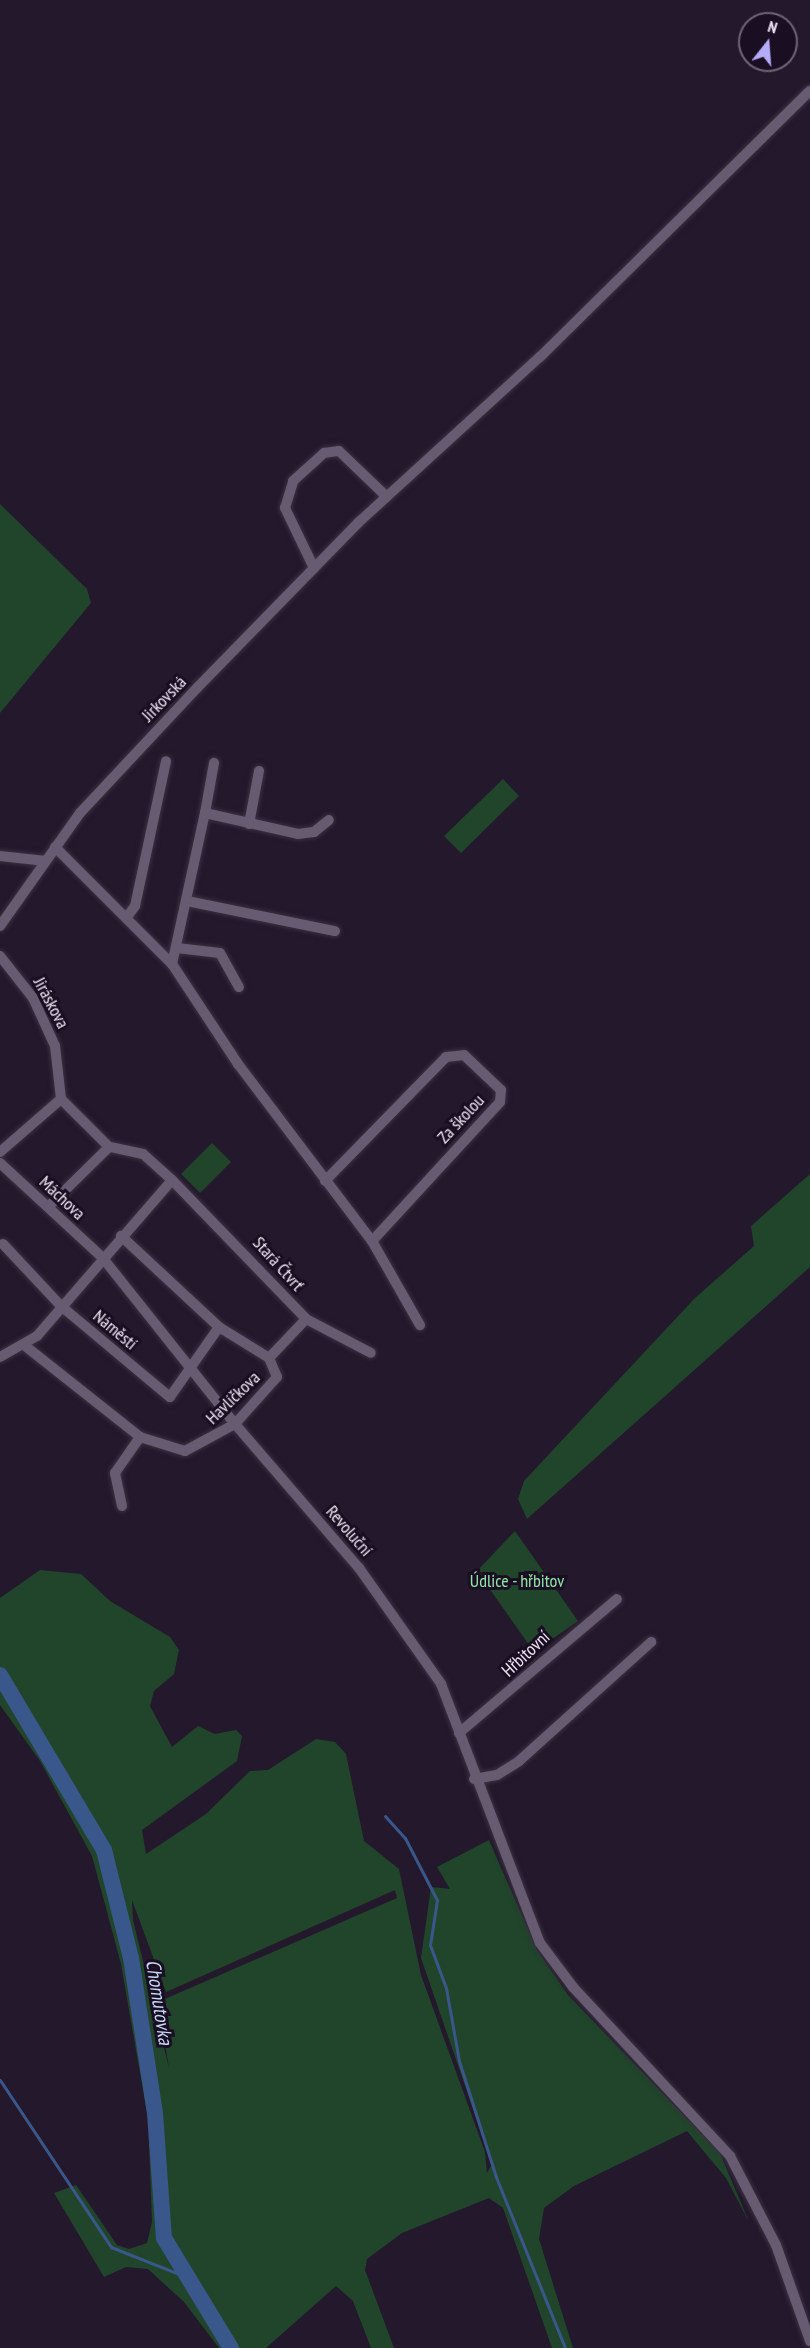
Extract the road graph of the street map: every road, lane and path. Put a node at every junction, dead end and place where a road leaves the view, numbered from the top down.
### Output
1 (810, 91) edge
2 (387, 497) junction
3 (314, 568) junction
4 (166, 761) dead end
5 (214, 762) dead end
6 (259, 771) dead end
7 (205, 813) junction
8 (329, 820) dead end
9 (249, 824) junction
10 (55, 847) junction
11 (0, 856) edge
12 (46, 861) junction
13 (187, 901) junction
14 (127, 917) junction
15 (0, 926) edge
16 (335, 931) dead end
17 (177, 948) junction
18 (0, 956) edge
19 (171, 964) junction
20 (239, 987) dead end
21 (61, 1099) junction
22 (109, 1147) junction
23 (0, 1152) edge
24 (0, 1163) edge
25 (172, 1180) junction
26 (325, 1181) junction
27 (48, 1207) junction
28 (121, 1236) junction
29 (372, 1241) junction
30 (3, 1244) dead end
31 (102, 1257) junction
32 (61, 1306) junction
33 (306, 1319) junction
34 (420, 1325) dead end
35 (219, 1327) junction
36 (24, 1345) junction
37 (371, 1353) dead end
38 (0, 1357) edge
39 (269, 1358) junction
40 (189, 1367) junction
41 (235, 1424) junction
42 (140, 1437) junction
43 (122, 1506) dead end
44 (617, 1599) dead end
45 (651, 1642) dead end
46 (459, 1733) junction
47 (474, 1779) junction
48 (810, 2341) edge

1 - 2 street, Jirkovská
2 - 3 street, Jirkovská
2 - 3 street
3 - 10 street, Jirkovská
4 - 14 street
5 - 7 street
6 - 9 street
7 - 9 street
7 - 13 street
8 - 9 street
10 - 12 street, Jirkovská
10 - 14 street
11 - 12 street
12 - 15 street, Jirkovská
13 - 16 street
13 - 17 street
14 - 19 street
17 - 19 street
17 - 20 street
18 - 21 street, Jiráskova
19 - 26 street
21 - 22 street
21 - 23 street
22 - 25 street, Stará Čtvrť
22 - 27 street
24 - 27 street, Máchova
25 - 28 street
25 - 33 street, Stará Čtvrť
26 - 29 street
26 - 29 street, Za školou
27 - 31 street, Máchova
28 - 31 street
28 - 35 street
29 - 34 street
30 - 32 street
31 - 32 street
31 - 40 street, Náměstí
32 - 36 street
32 - 40 street, Náměstí
33 - 37 street, Stará Čtvrť
33 - 39 street, Havlíčkova
35 - 39 street
35 - 40 street, Náměstí
36 - 38 street
36 - 42 street, Havlíčkova
39 - 41 street, Havlíčkova
40 - 41 street, Revoluční
41 - 42 street, Havlíčkova
41 - 46 street, Revoluční
42 - 43 street
44 - 46 street, Hřbitovní
45 - 47 street
46 - 47 street, Revoluční
47 - 48 street, Revoluční

